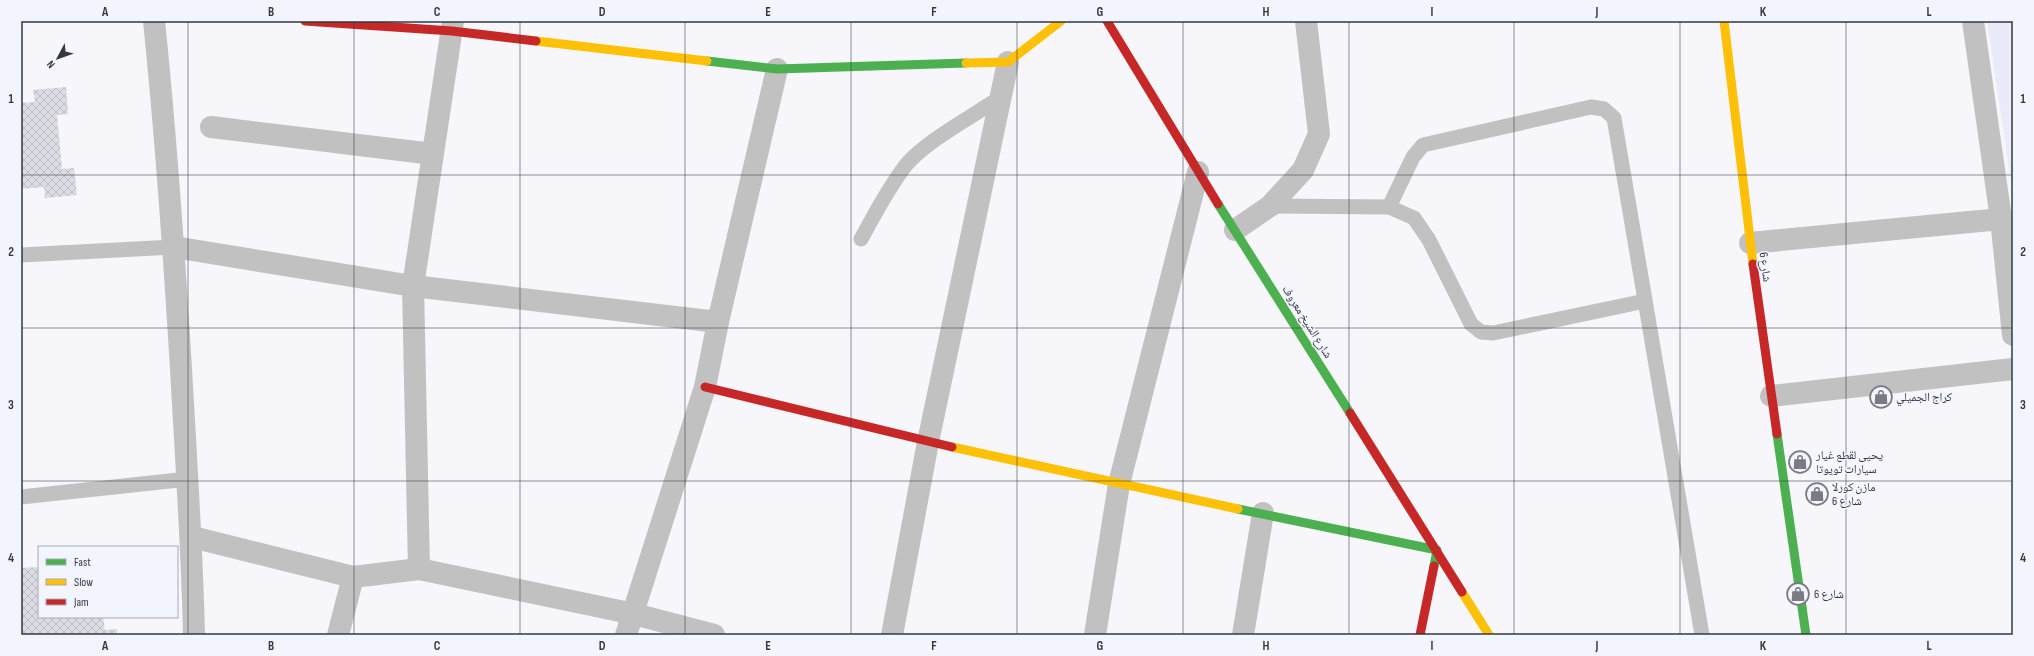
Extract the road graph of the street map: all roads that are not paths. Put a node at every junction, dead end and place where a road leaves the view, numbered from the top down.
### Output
1 (154, 21) edge
2 (305, 21) edge
3 (1061, 21) edge
4 (1107, 21) edge
5 (1306, 21) edge
6 (1724, 21) edge
7 (1973, 21) edge
8 (452, 26) edge
9 (1008, 62) junction
10 (777, 69) junction
11 (1001, 97) junction
12 (211, 127) dead end
13 (433, 154) junction
14 (1198, 172) junction
15 (1270, 206) junction
16 (1389, 207) junction
17 (2002, 219) junction
18 (1235, 230) junction
19 (862, 239) dead end
20 (1750, 243) junction
21 (174, 247) junction
22 (21, 255) edge
23 (413, 286) junction
24 (1645, 301) junction
25 (718, 322) junction
26 (2013, 335) edge
27 (2013, 369) edge
28 (705, 387) junction
29 (1771, 396) junction
30 (928, 442) junction
31 (188, 479) junction
32 (1119, 484) junction
33 (21, 497) edge
34 (1263, 513) junction
35 (192, 537) junction
36 (1437, 550) junction
37 (419, 569) junction
38 (353, 577) junction
39 (634, 614) junction
40 (194, 635) edge
41 (338, 635) edge
42 (626, 635) edge
43 (714, 635) edge
44 (892, 635) edge
45 (1095, 635) edge
46 (1244, 635) edge
47 (1420, 635) edge
48 (1490, 635) edge
49 (1702, 635) edge
50 (1806, 635) edge

1 - 21 street
2 - 8 street
3 - 9 street
4 - 14 street, شارع الشيخ معروف
5 - 15 street
6 - 20 street, شارع 6
7 - 17 street
8 - 10 street
8 - 13 street
9 - 10 street
9 - 11 street
10 - 25 street
11 - 19 lane
11 - 30 street
12 - 13 street
13 - 23 street
14 - 18 street, شارع الشيخ معروف
14 - 32 street
15 - 16 lane
15 - 18 street
16 - 24 lane
16 - 24 lane
17 - 20 street
17 - 26 street
18 - 36 street, شارع الشيخ معروف
20 - 29 street, شارع 6
21 - 22 lane
21 - 23 street
21 - 31 street
23 - 25 street
23 - 37 street
24 - 49 lane
25 - 28 street
27 - 29 street
28 - 30 street
28 - 39 street
29 - 50 street, شارع 6
30 - 32 street
30 - 44 street
31 - 33 lane
31 - 35 street
32 - 34 street
32 - 45 street
34 - 36 street
34 - 46 street
35 - 38 street
35 - 40 street
36 - 47 street
36 - 48 street, شارع الشيخ معروف
37 - 38 street
37 - 39 street
38 - 41 street
39 - 42 street
39 - 43 street

